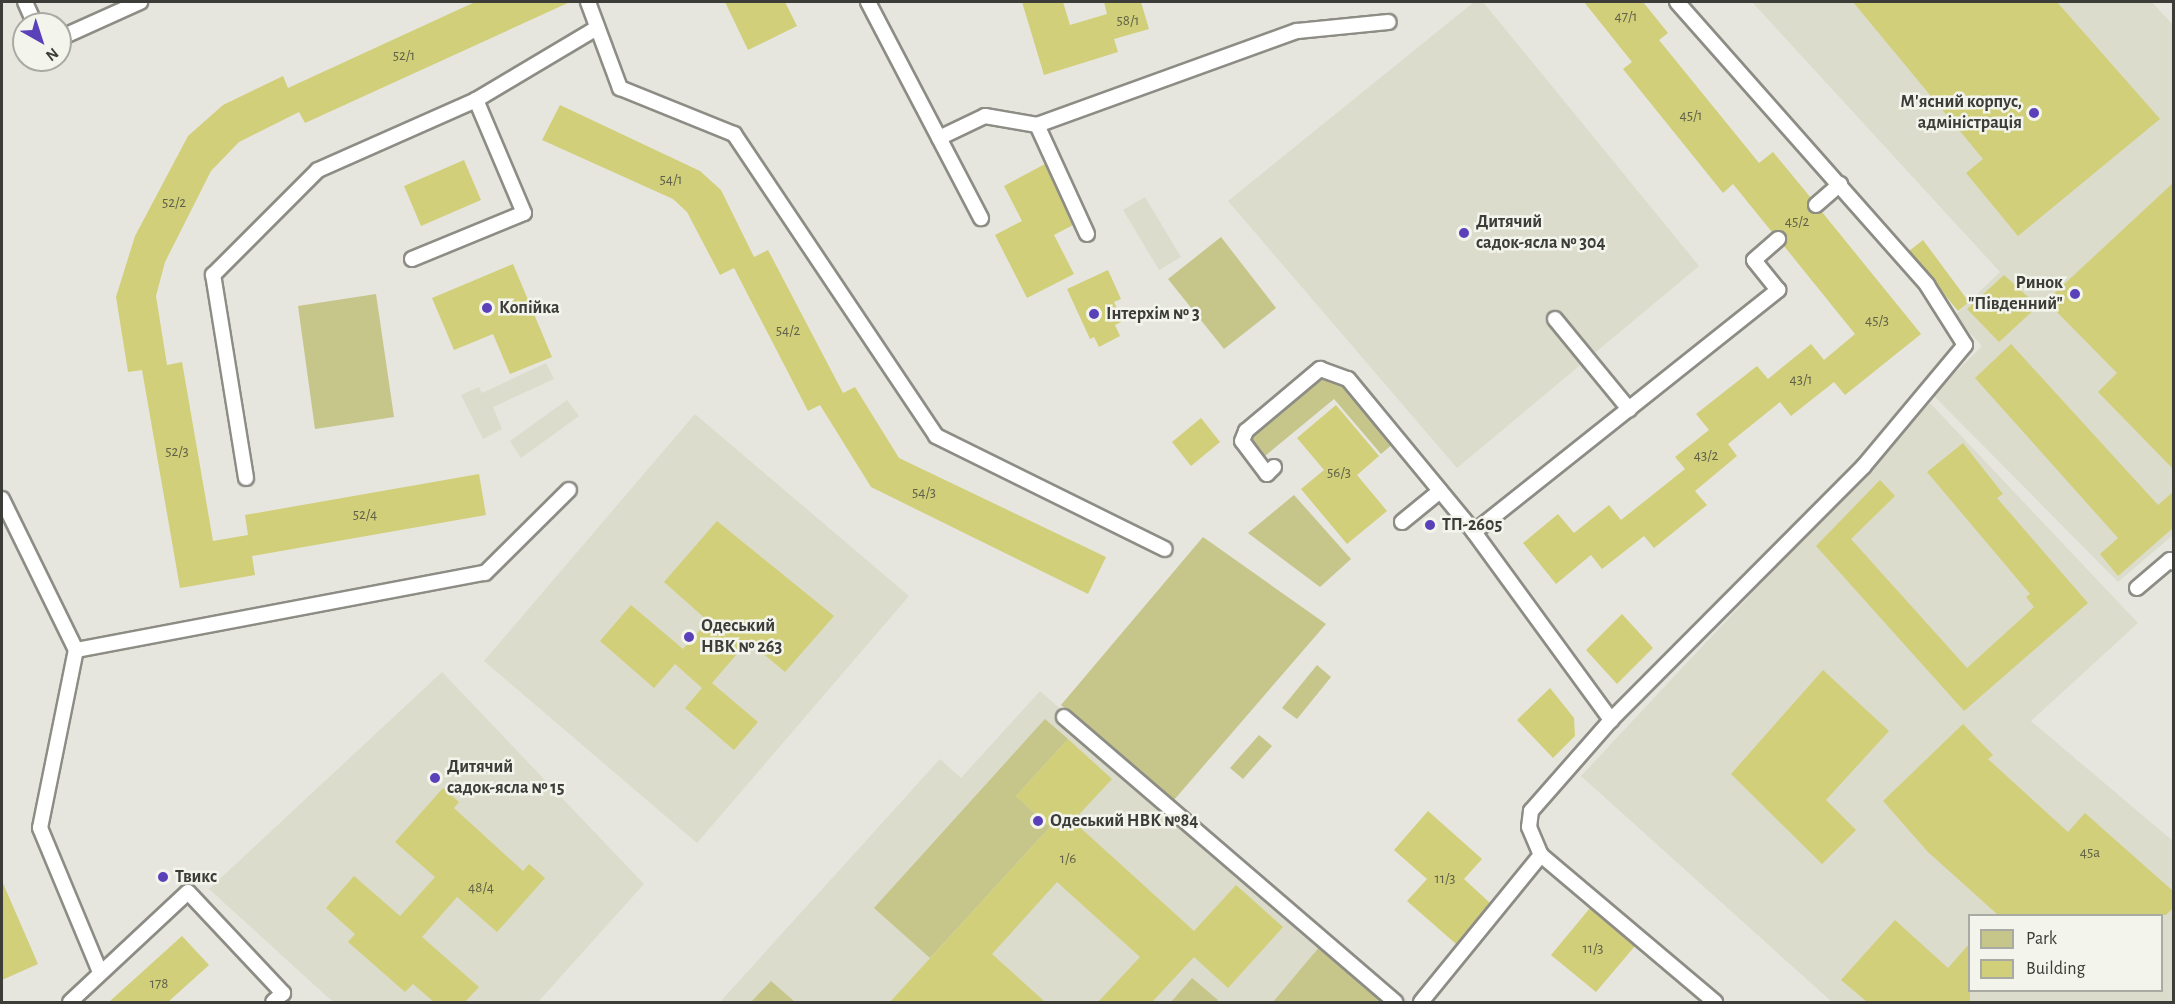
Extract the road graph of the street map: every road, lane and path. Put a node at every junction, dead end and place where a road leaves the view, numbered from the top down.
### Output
1 (140, 2) edge
2 (588, 2) edge
3 (868, 2) edge
4 (1677, 2) edge
5 (1389, 22) dead end
6 (597, 28) junction
7 (72, 33) edge
8 (476, 100) junction
9 (1037, 126) junction
10 (939, 138) junction
11 (1840, 184) junction
12 (1816, 205) dead end
13 (981, 218) dead end
14 (1087, 234) dead end
15 (1778, 239) dead end
16 (412, 260) dead end
17 (1555, 319) dead end
18 (1629, 409) junction
19 (1274, 467) dead end
20 (246, 478) dead end
21 (569, 490) dead end
22 (1440, 491) junction
23 (2, 499) edge
24 (1402, 522) dead end
25 (1474, 532) junction
26 (1165, 549) dead end
27 (2174, 563) edge
28 (2137, 588) dead end
29 (76, 650) junction
30 (1064, 717) dead end
31 (1611, 720) junction
32 (1541, 855) junction
33 (100, 972) junction
34 (70, 1002) edge
35 (273, 1002) edge
36 (1395, 1002) edge
37 (1421, 1002) edge
38 (1715, 1002) edge

1 - 7 lane
2 - 6 lane
3 - 10 lane
4 - 11 lane
5 - 9 lane
6 - 8 lane
6 - 26 lane
8 - 16 lane
8 - 20 lane
9 - 10 lane
9 - 14 lane
10 - 13 lane
11 - 12 lane
11 - 31 lane
15 - 18 lane
17 - 18 lane
18 - 25 lane
19 - 22 lane
21 - 29 lane
22 - 24 lane
22 - 25 lane
23 - 29 lane
25 - 31 lane
27 - 28 lane
29 - 33 lane
30 - 36 lane
31 - 32 lane
32 - 37 lane
32 - 38 lane
33 - 34 lane
33 - 35 lane

